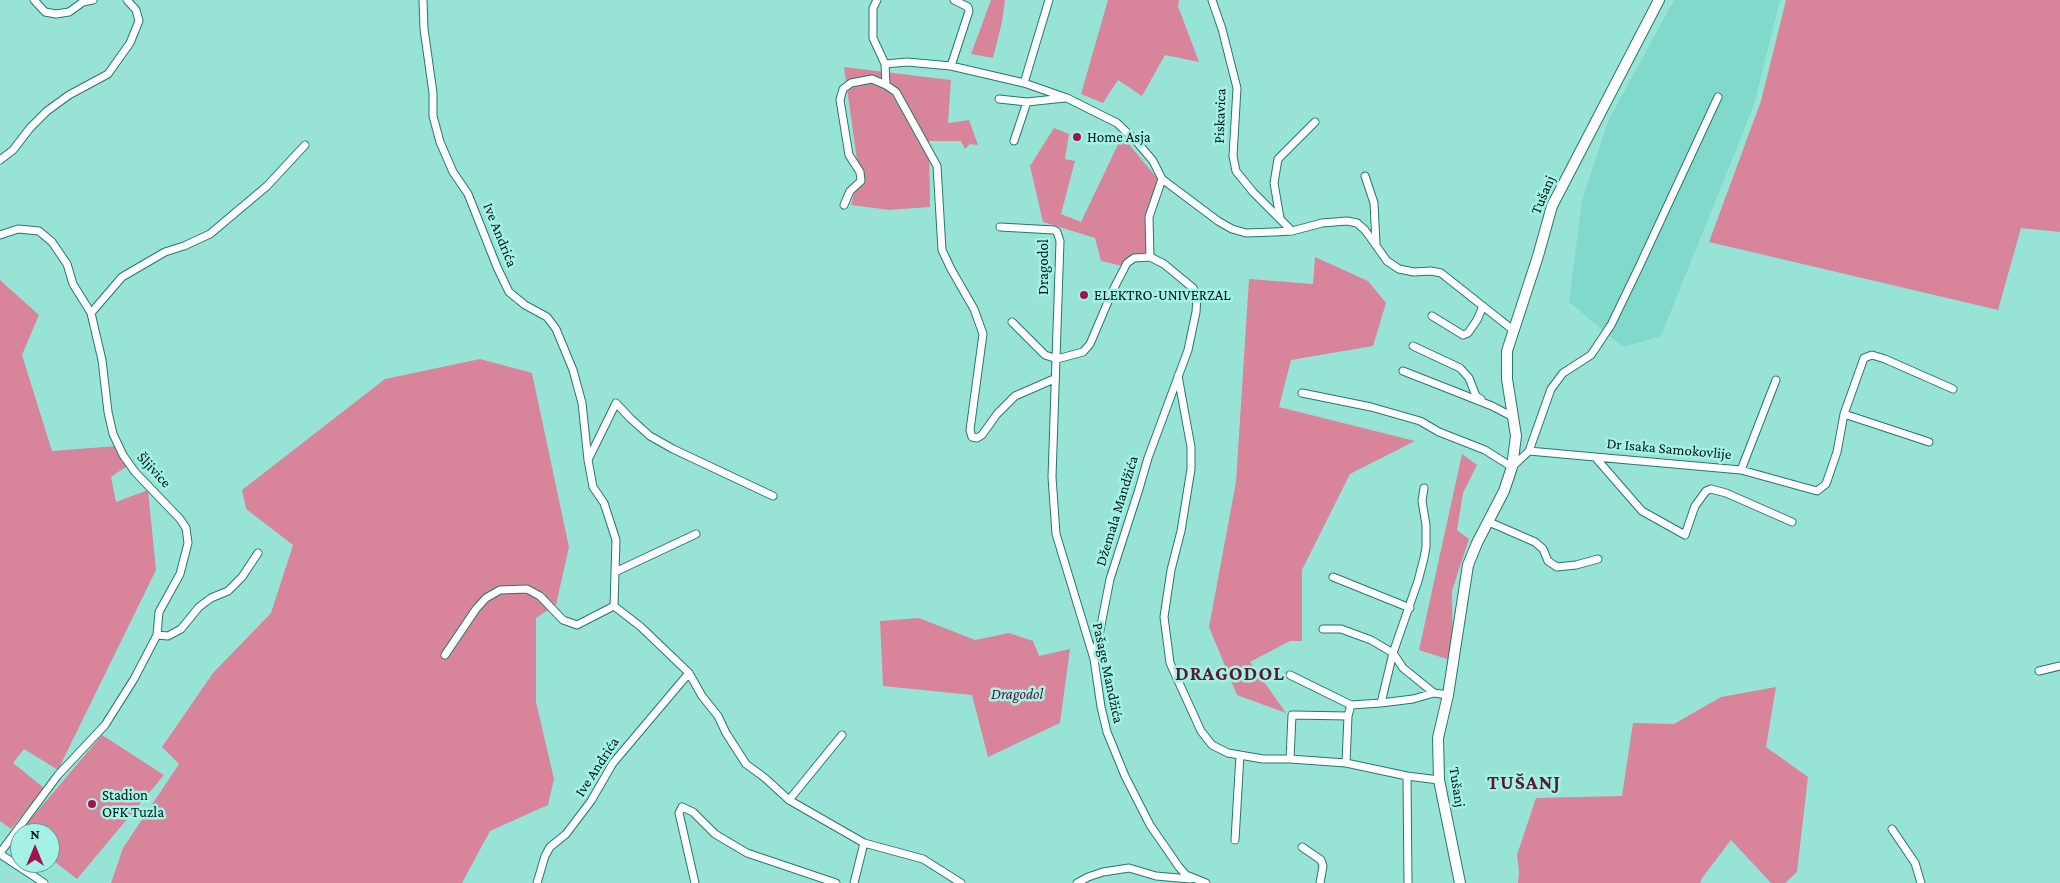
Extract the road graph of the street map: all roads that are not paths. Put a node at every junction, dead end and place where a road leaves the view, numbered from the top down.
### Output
1 (34, 0) edge
2 (93, 0) edge
3 (127, 0) edge
4 (423, 0) edge
5 (877, 0) edge
6 (954, 0) edge
7 (1049, 0) edge
8 (1212, 0) edge
9 (1659, 0) edge
10 (885, 64) junction
11 (951, 66) junction
12 (1024, 83) junction
13 (886, 85) junction
14 (1718, 97) dead end
15 (1067, 98) junction
16 (999, 99) dead end
17 (1027, 102) junction
18 (1316, 122) dead end
19 (1014, 141) dead end
20 (305, 145) dead end
21 (0, 160) edge
22 (1365, 176) dead end
23 (1162, 179) junction
24 (844, 205) dead end
25 (1280, 219) junction
26 (1000, 227) dead end
27 (1292, 231) junction
28 (0, 235) edge
29 (1376, 243) junction
30 (1150, 257) junction
31 (1483, 306) junction
32 (91, 313) junction
33 (1432, 316) dead end
34 (1012, 322) dead end
35 (1513, 330) junction
36 (1413, 346) dead end
37 (1057, 359) junction
38 (1403, 371) dead end
39 (1178, 376) junction
40 (1054, 379) junction
41 (1776, 380) dead end
42 (1953, 389) dead end
43 (1302, 393) dead end
44 (1492, 406) junction
45 (1844, 414) junction
46 (1513, 418) junction
47 (1929, 442) dead end
48 (1529, 451) junction
49 (1595, 457) junction
50 (588, 460) junction
51 (1512, 467) junction
52 (1741, 470) junction
53 (1424, 488) dead end
54 (773, 496) dead end
55 (1489, 522) junction
56 (1792, 522) dead end
57 (696, 534) dead end
58 (258, 553) dead end
59 (1598, 559) dead end
60 (615, 572) junction
61 (1332, 577) dead end
62 (614, 606) junction
63 (1410, 608) junction
64 (1324, 629) dead end
65 (157, 635) junction
66 (1393, 653) junction
67 (445, 655) dead end
68 (1094, 659) junction
69 (2060, 666) edge
70 (2039, 671) dead end
71 (689, 673) junction
72 (1290, 675) dead end
73 (1434, 693) junction
74 (1448, 695) junction
75 (1381, 703) junction
76 (1351, 705) junction
77 (1348, 716) junction
78 (842, 735) dead end
79 (1240, 755) junction
80 (1290, 758) junction
81 (1346, 763) junction
82 (1407, 776) junction
83 (1439, 780) junction
84 (789, 800) junction
85 (1892, 829) dead end
86 (1235, 840) dead end
87 (864, 843) junction
88 (1302, 847) dead end
89 (0, 853) edge
90 (1155, 880) edge
91 (1195, 880) junction
92 (537, 882) edge
93 (44, 883) edge
94 (695, 883) edge
95 (836, 883) edge
96 (854, 883) edge
97 (961, 883) edge
98 (1077, 883) edge
99 (1206, 883) edge
100 (1320, 883) edge
101 (1408, 883) edge
102 (1460, 883) edge
103 (1921, 883) edge

1 - 2 street
3 - 21 street
4 - 50 street, Ive Andrića
5 - 10 street
6 - 11 street
7 - 12 street
8 - 25 street, Piskavica
9 - 35 street, Tušanj
10 - 11 street
10 - 13 street
11 - 12 street
12 - 15 street
13 - 24 street
13 - 40 street
14 - 48 street
15 - 17 street
15 - 23 street
16 - 17 street
17 - 19 street
18 - 25 street
20 - 32 street
22 - 29 street
23 - 27 street
23 - 30 street
25 - 27 street, Piskavica
26 - 37 street, Dragodol
27 - 29 street
28 - 32 street, Šljivice
29 - 31 street
30 - 37 street
30 - 39 street
31 - 33 street
31 - 35 street
32 - 65 street, Šljivice
34 - 37 street
35 - 46 street, Tušanj
36 - 44 street
37 - 40 street, Pašage Mandžića
38 - 44 street
39 - 68 street, Džemala Mandžića
39 - 79 street
40 - 68 street, Pašage Mandžića
41 - 52 street, Dr Isaka Samokovlije
42 - 45 street, Dr Isaka Samokovlije
43 - 51 street
44 - 46 street
45 - 47 street
45 - 52 street, Dr Isaka Samokovlije
46 - 51 street, Tušanj
48 - 49 street, Dr Isaka Samokovlije
48 - 51 street
49 - 52 street, Dr Isaka Samokovlije
49 - 56 street, Dr Isaka Samokovlije
50 - 54 street
50 - 60 street, Ive Andrića
51 - 55 street, Tušanj
53 - 63 street
55 - 59 street
55 - 74 street, Tušanj
57 - 60 street
58 - 65 street
60 - 62 street, Ive Andrića
61 - 63 street
62 - 67 street
62 - 71 street
63 - 66 street
64 - 66 street
65 - 89 street, Šljivice
66 - 73 street
66 - 75 street
68 - 91 street, Pašage Mandžića
69 - 70 street
71 - 84 street
71 - 92 street, Ive Andrića
72 - 76 street
73 - 74 street
73 - 75 street
74 - 83 street, Tušanj
75 - 76 street
76 - 77 street
77 - 80 street
77 - 81 street
78 - 84 street
79 - 80 street
79 - 86 street
80 - 81 street
81 - 82 street
82 - 83 street
82 - 101 street
83 - 102 street, Tušanj
84 - 87 street
85 - 103 street
87 - 96 street
87 - 97 street
88 - 100 street
89 - 93 street
90 - 91 street
90 - 98 street
91 - 99 street, Pašage Mandžića
94 - 95 street

